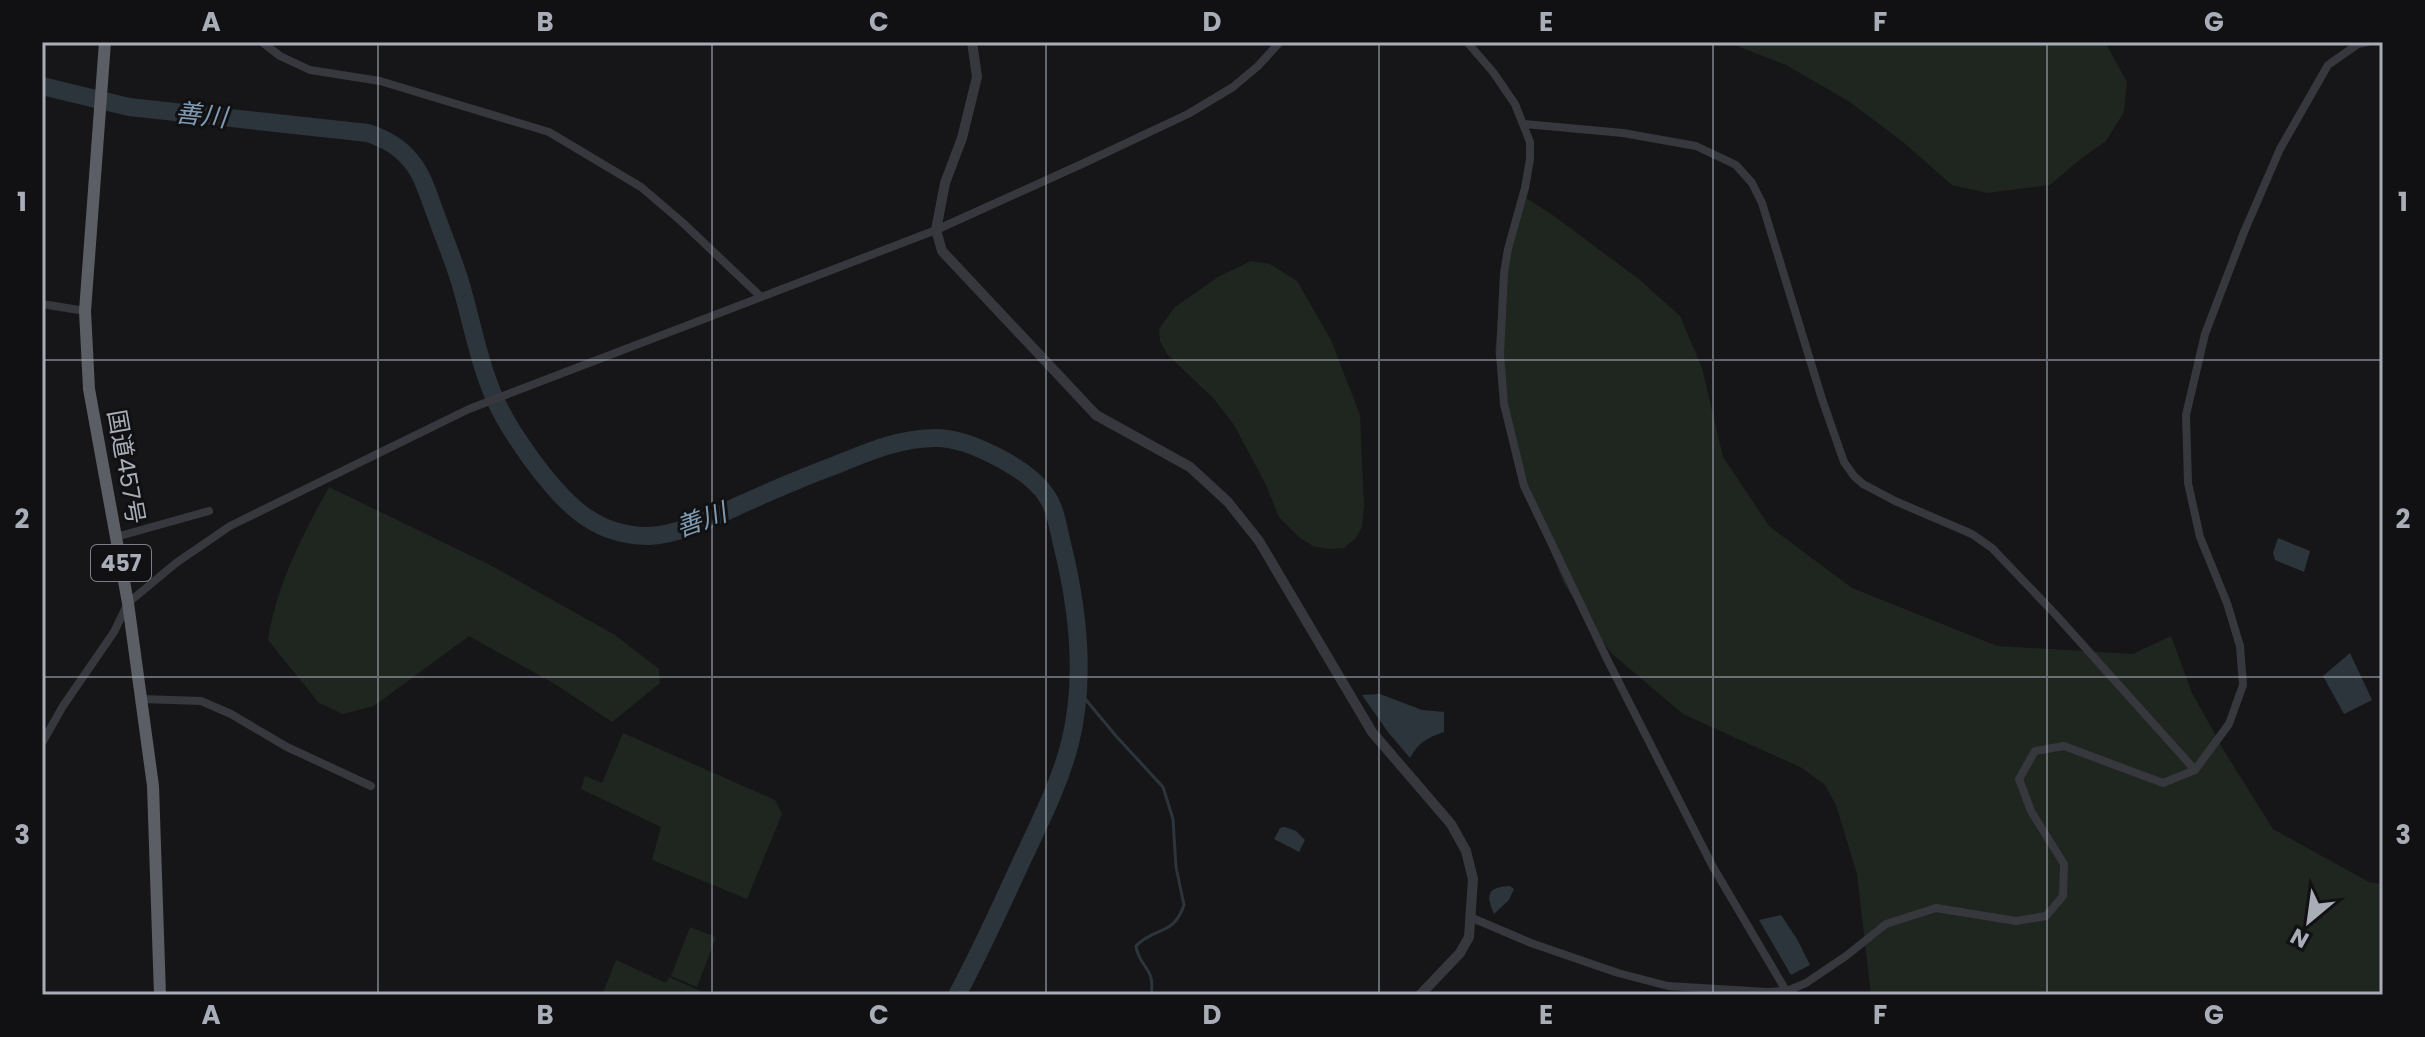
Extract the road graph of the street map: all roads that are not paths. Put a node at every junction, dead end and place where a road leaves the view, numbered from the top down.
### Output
1 (105, 42) edge
2 (262, 42) edge
3 (972, 42) edge
4 (1280, 42) edge
5 (1467, 42) edge
6 (2367, 42) edge
7 (1524, 124) junction
8 (936, 230) junction
9 (761, 297) junction
10 (42, 304) edge
11 (85, 311) junction
12 (209, 511) dead end
13 (116, 537) junction
14 (128, 603) junction
15 (141, 699) junction
16 (42, 743) edge
17 (2195, 770) junction
18 (371, 786) dead end
19 (1470, 917) junction
20 (1788, 993) edge
21 (160, 995) edge
22 (1420, 995) edge

1 - 11 highway, 国道457号 / 457
2 - 9 street
3 - 8 street
4 - 8 street
5 - 7 street
6 - 17 street
7 - 17 street
7 - 20 street
8 - 9 street
8 - 19 street
9 - 14 street
10 - 11 street
11 - 13 highway, 国道457号 / 457
12 - 13 street
13 - 14 highway, 国道457号 / 457
14 - 15 highway, 国道457号 / 457
14 - 16 street
15 - 18 street
15 - 21 highway, 国道457号 / 457
17 - 20 street
19 - 20 street
19 - 22 street

